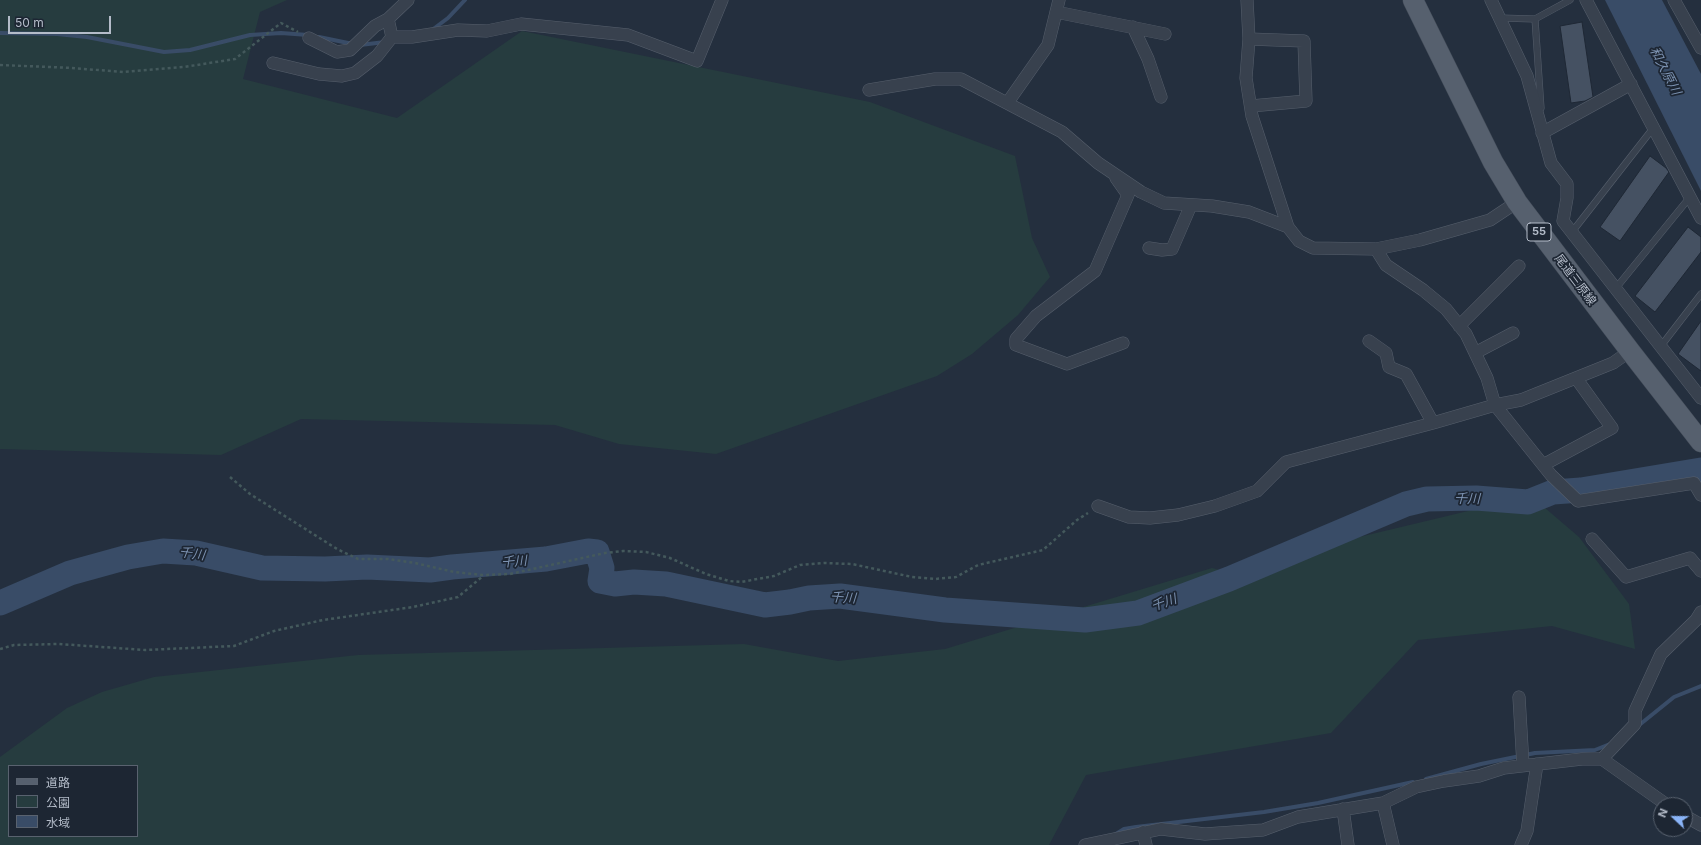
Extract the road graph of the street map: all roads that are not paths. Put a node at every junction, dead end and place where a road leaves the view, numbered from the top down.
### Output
1 (408, 0) edge
2 (722, 0) edge
3 (1247, 0) edge
4 (1413, 0) edge
5 (1491, 0) edge
6 (1570, 0) edge
7 (1586, 0) edge
8 (1674, 0) edge
9 (1058, 6) edge
10 (1500, 18) junction
11 (388, 19) junction
12 (1535, 19) junction
13 (1133, 27) junction
14 (1165, 34) dead end
15 (392, 36) junction
16 (309, 38) road end
17 (1249, 39) junction
18 (1701, 48) edge
19 (273, 63) dead end
20 (1632, 84) junction
21 (869, 90) dead end
22 (1161, 97) dead end
23 (1008, 102) junction
24 (1251, 106) junction
25 (1654, 127) junction
26 (1542, 133) junction
27 (1111, 172) junction
28 (1690, 197) junction
29 (1517, 202) junction
30 (1191, 204) junction
31 (1701, 218) edge
32 (1288, 227) junction
33 (1572, 232) junction
34 (1149, 248) dead end
35 (1376, 249) junction
36 (1519, 266) dead end
37 (1616, 288) junction
38 (1701, 294) edge
39 (1459, 326) junction
40 (1513, 333) dead end
41 (1369, 341) dead end
42 (1123, 343) dead end
43 (1661, 346) junction
44 (1630, 351) junction
45 (1475, 353) junction
46 (1576, 378) junction
47 (1701, 398) edge
48 (1496, 405) junction
49 (1433, 423) junction
50 (1701, 442) edge
51 (1543, 465) junction
52 (1701, 495) edge
53 (1098, 506) road end
54 (1592, 539) dead end
55 (1701, 571) edge
56 (1701, 612) edge
57 (1519, 697) dead end
58 (1602, 759) junction
59 (1537, 764) junction
60 (1523, 766) junction
61 (1656, 797) edge
62 (1383, 803) junction
63 (1343, 809) junction
64 (1143, 832) junction
65 (1085, 845) edge
66 (1146, 845) edge
67 (1348, 845) edge
68 (1393, 845) edge
69 (1521, 845) edge

1 - 11 street
2 - 15 street
3 - 17 street
4 - 29 main road, 尾道三原線 / 55
5 - 10 street
6 - 12 lane
7 - 20 street
8 - 18 street
9 - 13 street
9 - 23 street
10 - 12 lane
10 - 26 street
11 - 15 street
11 - 16 street
12 - 26 lane
13 - 14 street
13 - 22 street
15 - 19 street
17 - 24 street
17 - 24 street
20 - 25 street
20 - 26 street
21 - 23 street
23 - 27 street
24 - 32 street
25 - 28 street
25 - 33 lane
26 - 33 street
27 - 30 street
27 - 42 street
28 - 31 street
28 - 37 lane
29 - 35 street
29 - 44 main road, 尾道三原線 / 55
30 - 32 street
30 - 34 street
32 - 35 street
33 - 37 street
35 - 39 street
36 - 39 street
37 - 43 street
38 - 43 lane
39 - 45 street
40 - 45 street
41 - 49 street
43 - 47 street
44 - 46 street
44 - 50 main road, 尾道三原線 / 55
45 - 48 street
46 - 48 street
46 - 51 street
48 - 49 street
48 - 51 street
49 - 53 street
51 - 52 street
54 - 55 street
56 - 58 street
57 - 60 street
58 - 59 street
58 - 61 street
59 - 60 street
59 - 69 street
60 - 62 street
62 - 63 street
62 - 68 street
63 - 64 street
63 - 67 street
64 - 65 street
64 - 66 street

